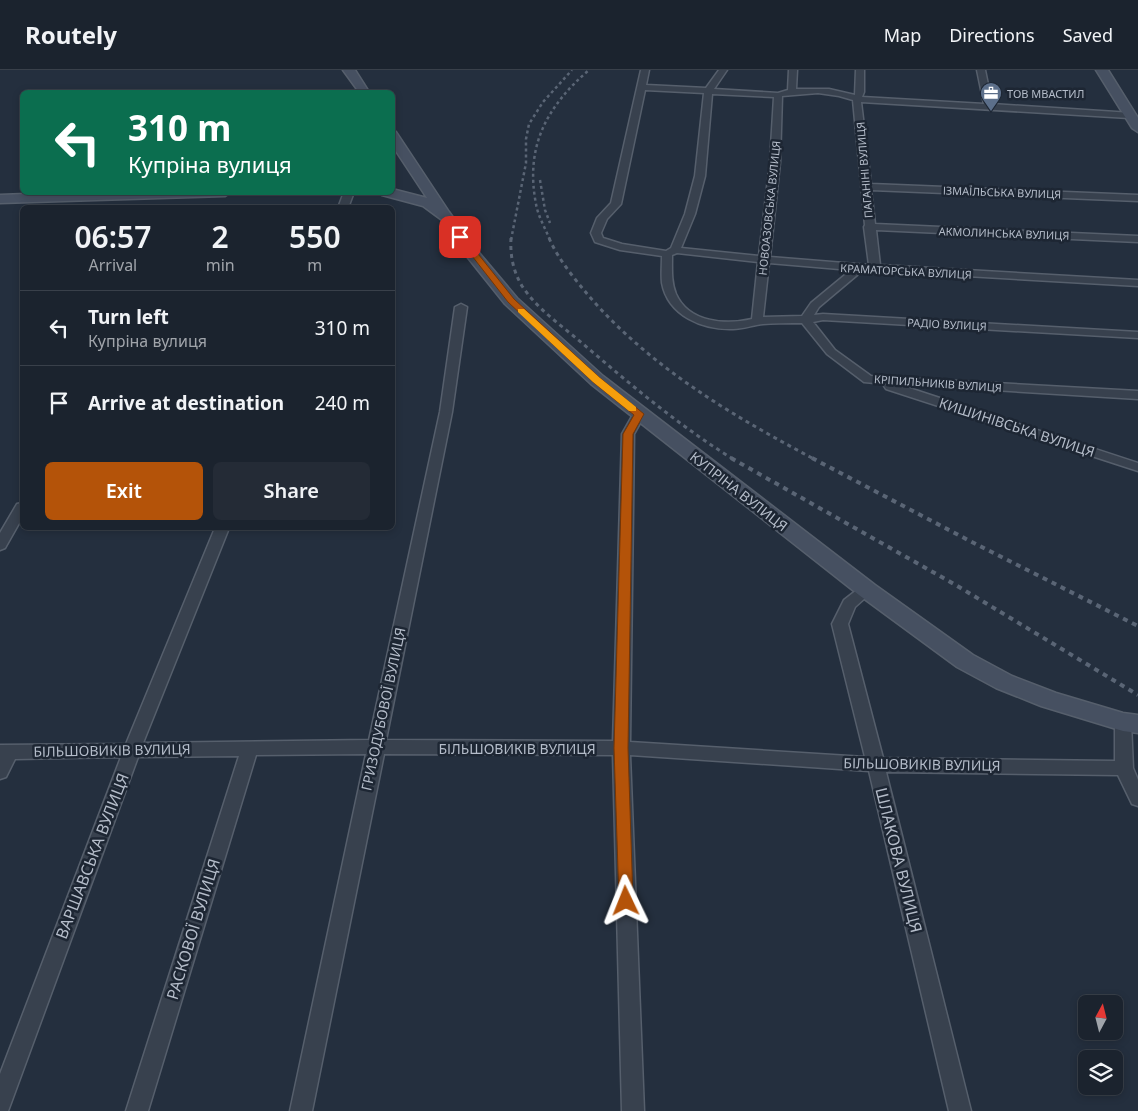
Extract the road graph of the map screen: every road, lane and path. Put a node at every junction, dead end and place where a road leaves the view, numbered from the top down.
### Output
1 (349, 70) edge
2 (645, 70) edge
3 (723, 70) edge
4 (793, 70) edge
5 (860, 70) edge
6 (981, 70) edge
7 (1102, 70) edge
8 (642, 87) junction
9 (363, 90) edge
10 (792, 90) junction
11 (708, 91) junction
12 (778, 95) junction
13 (857, 99) junction
14 (989, 108) junction
15 (1130, 115) junction
16 (1138, 128) edge
17 (395, 139) edge
18 (422, 180) junction
19 (395, 184) edge
20 (865, 187) junction
21 (395, 194) edge
22 (129, 195) edge
23 (1138, 198) edge
24 (0, 199) edge
25 (447, 217) junction
26 (869, 227) junction
27 (1138, 238) edge
28 (671, 252) junction
29 (763, 260) junction
30 (859, 268) junction
31 (875, 269) junction
32 (1138, 283) edge
33 (460, 307) dead end
34 (757, 321) junction
35 (806, 321) junction
36 (1138, 335) edge
37 (868, 379) junction
38 (1138, 396) edge
39 (639, 414) junction
40 (1138, 466) edge
41 (20, 511) edge
42 (221, 530) edge
43 (0, 546) edge
44 (867, 590) junction
45 (1131, 723) edge
46 (375, 747) junction
47 (250, 748) junction
48 (621, 748) junction
49 (132, 750) junction
50 (5, 752) edge
51 (876, 765) junction
52 (1124, 768) junction
53 (0, 772) edge
54 (1138, 799) edge
55 (0, 1103) edge
56 (137, 1111) edge
57 (301, 1111) edge
58 (633, 1111) edge
59 (960, 1111) edge

1 - 9 main road
2 - 8 street
3 - 11 street
4 - 10 street
5 - 13 street, ПАГАНІНІ ВУЛИЦЯ
6 - 14 street
7 - 15 main road
8 - 11 street
8 - 28 street, КРАМАТОРСЬКА ВУЛИЦЯ
10 - 12 street
10 - 13 street
11 - 12 street
11 - 28 street
12 - 29 street, НОВОАЗОВСЬКА ВУЛИЦЯ
13 - 14 street
13 - 20 street, ПАГАНІНІ ВУЛИЦЯ
14 - 15 street
15 - 16 main road
17 - 18 main road
18 - 19 main road
18 - 25 main road
20 - 23 street, ІЗМАЇЛЬСЬКА ВУЛИЦЯ
20 - 26 street, ПАГАНІНІ ВУЛИЦЯ
21 - 25 main road, КУПРІНА ВУЛИЦЯ
22 - 24 main road
25 - 39 main road, КУПРІНА ВУЛИЦЯ
26 - 27 street, АКМОЛИНСЬКА ВУЛИЦЯ
26 - 31 street, ПАГАНІНІ ВУЛИЦЯ
28 - 29 street, КРАМАТОРСЬКА ВУЛИЦЯ
28 - 34 street, РАДІО ВУЛИЦЯ
29 - 30 street, КРАМАТОРСЬКА ВУЛИЦЯ
29 - 34 street, НОВОАЗОВСЬКА ВУЛИЦЯ
30 - 31 street, КРАМАТОРСЬКА ВУЛИЦЯ
30 - 35 street
31 - 32 street, КРАМАТОРСЬКА ВУЛИЦЯ
33 - 46 street, ГРИЗОДУБОВОЇ ВУЛИЦЯ
34 - 35 street, РАДІО ВУЛИЦЯ
35 - 36 street, РАДІО ВУЛИЦЯ
35 - 37 street, КРІПИЛЬНИКІВ ВУЛИЦЯ
37 - 38 street, КРІПИЛЬНИКІВ ВУЛИЦЯ
37 - 40 street, КИШИНІВСЬКА ВУЛИЦЯ
39 - 44 main road, КУПРІНА ВУЛИЦЯ
39 - 48 street
41 - 43 street
42 - 49 street, ВАРШАВСЬКА ВУЛИЦЯ
44 - 45 main road, КУПРІНА ВУЛИЦЯ
44 - 51 street, ШЛАКОВА ВУЛИЦЯ
45 - 52 street
46 - 47 street, БІЛЬШОВИКІВ ВУЛИЦЯ
46 - 48 street, БІЛЬШОВИКІВ ВУЛИЦЯ
46 - 57 street, ГРИЗОДУБОВОЇ ВУЛИЦЯ
47 - 49 street, БІЛЬШОВИКІВ ВУЛИЦЯ
47 - 56 street, РАСКОВОЇ ВУЛИЦЯ
48 - 51 street, БІЛЬШОВИКІВ ВУЛИЦЯ
48 - 58 street
49 - 50 street, БІЛЬШОВИКІВ ВУЛИЦЯ
49 - 55 street, ВАРШАВСЬКА ВУЛИЦЯ
50 - 53 street
51 - 52 street, БІЛЬШОВИКІВ ВУЛИЦЯ
51 - 59 street, ШЛАКОВА ВУЛИЦЯ
52 - 54 street

